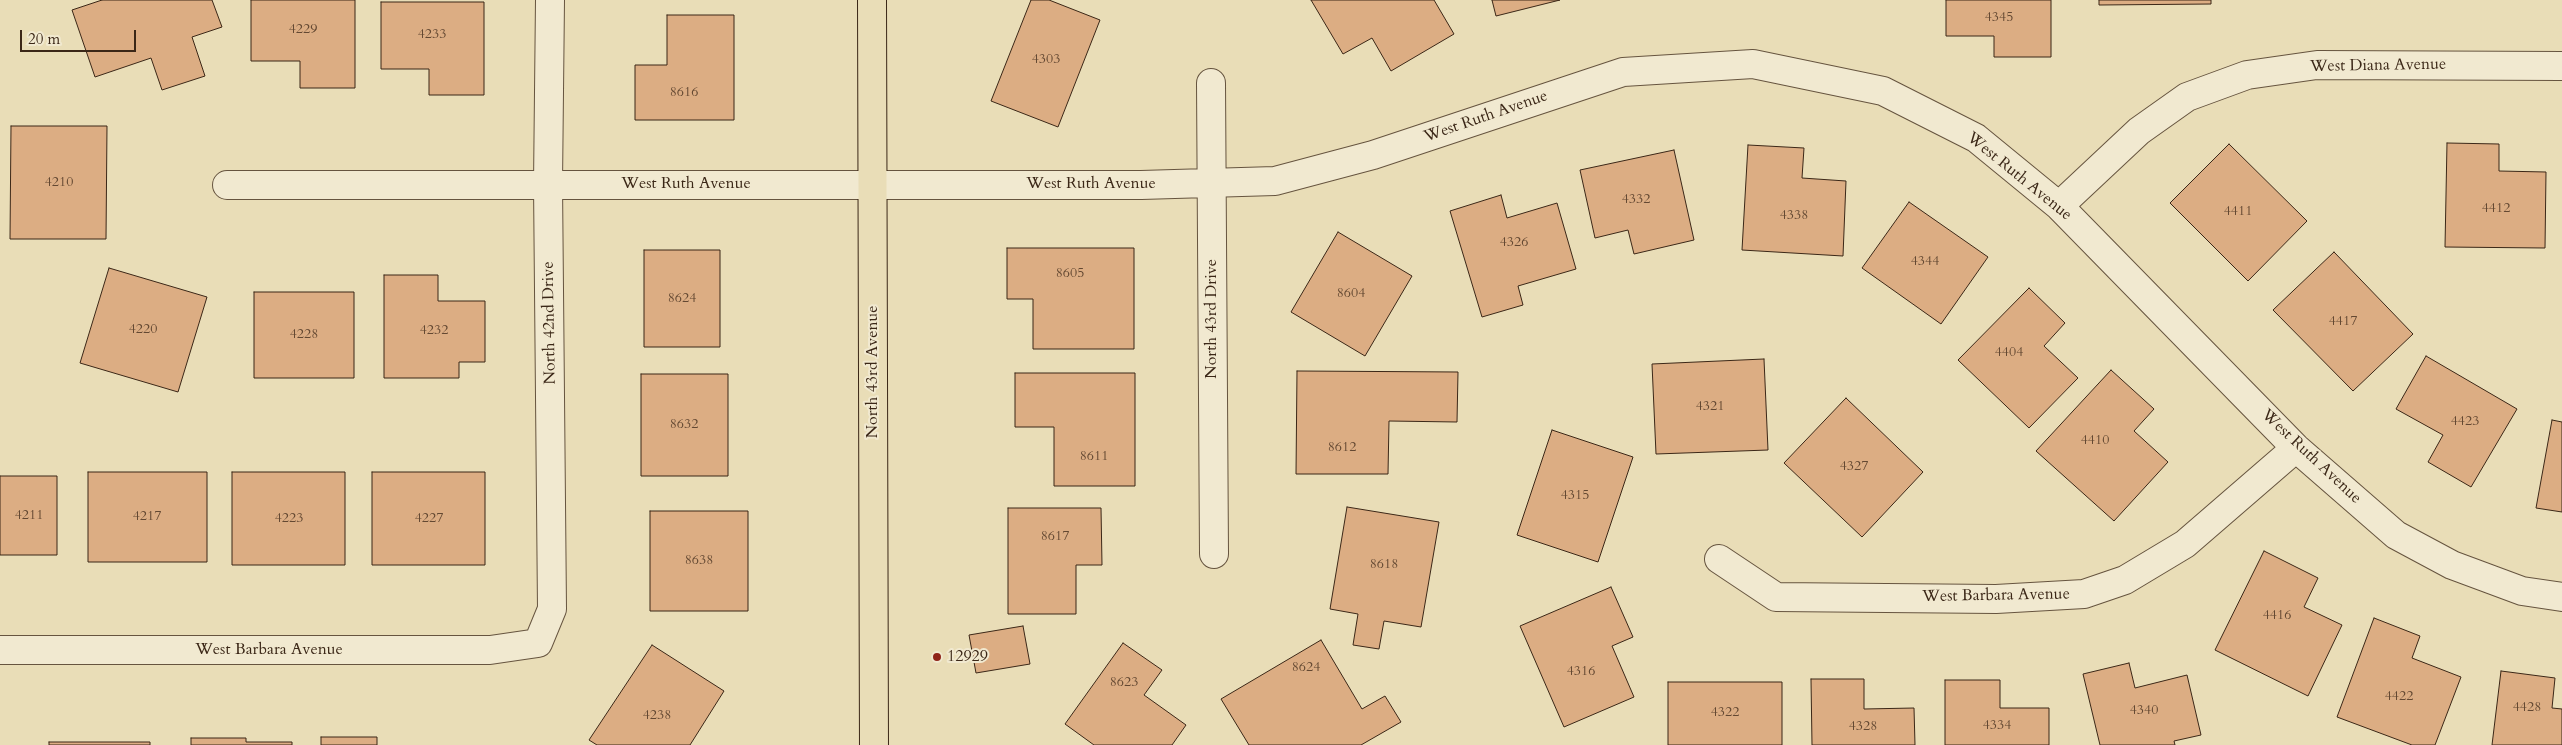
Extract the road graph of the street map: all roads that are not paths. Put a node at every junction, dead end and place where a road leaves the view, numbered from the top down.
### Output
1 (550, 0) edge
2 (872, 0) edge
3 (2562, 66) edge
4 (1211, 83) dead end
5 (1211, 183) junction
6 (548, 184) junction
7 (873, 184) junction
8 (227, 185) dead end
9 (2059, 206) junction
10 (2296, 448) junction
11 (1214, 554) dead end
12 (1719, 559) dead end
13 (2562, 597) edge
14 (538, 643) joint
15 (0, 650) edge
16 (874, 745) edge

1 - 6 street, North 42nd Drive
2 - 7 main road, North 43rd Avenue
3 - 9 street, West Diana Avenue
4 - 5 street, North 43rd Drive
5 - 7 street, West Ruth Avenue
5 - 9 street, West Ruth Avenue
5 - 11 street, North 43rd Drive
6 - 7 street, West Ruth Avenue
6 - 8 street, West Ruth Avenue
6 - 14 street, North 42nd Drive
7 - 16 main road, North 43rd Avenue
9 - 10 street, West Ruth Avenue
10 - 12 street, West Barbara Avenue
10 - 13 street, West Ruth Avenue
14 - 15 street, West Barbara Avenue

